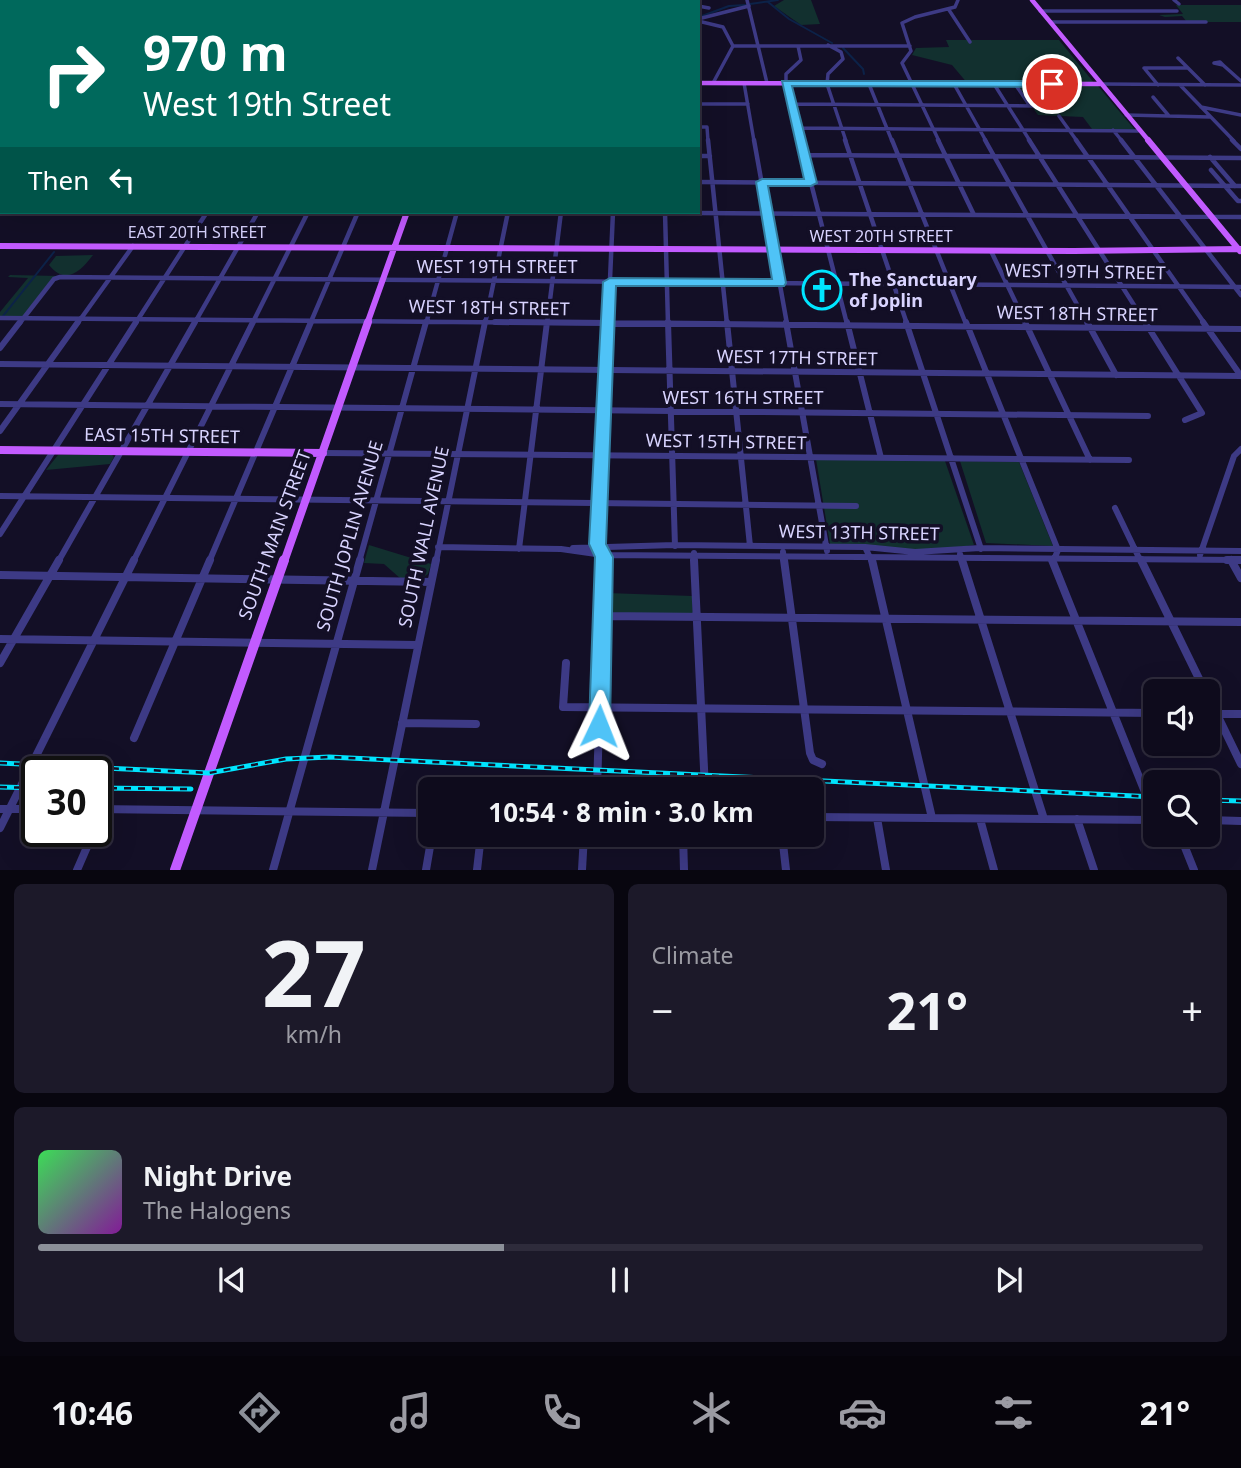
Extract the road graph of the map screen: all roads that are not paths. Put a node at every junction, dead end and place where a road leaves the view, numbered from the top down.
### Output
1 (747, 0) edge
2 (958, 0) edge
3 (1032, 0) edge
4 (1174, 0) edge
5 (737, 1) edge
6 (1179, 4) dead end
7 (700, 6) edge
8 (749, 6) junction
9 (709, 8) dead end
10 (949, 10) junction
11 (1040, 11) junction
12 (1076, 11) junction
13 (1177, 11) dead end
14 (1082, 17) dead end
15 (700, 19) edge
16 (700, 21) edge
17 (1050, 22) junction
18 (1206, 22) dead end
19 (970, 42) dead end
20 (828, 45) junction
21 (733, 46) junction
22 (759, 46) junction
23 (798, 46) junction
24 (911, 46) junction
25 (1178, 58) dead end
26 (1224, 65) dead end
27 (1188, 68) junction
28 (700, 83) edge
29 (713, 83) junction
30 (744, 83) junction
31 (767, 83) junction
32 (786, 83) junction
33 (1241, 83) edge
34 (827, 84) junction
35 (869, 84) junction
36 (911, 84) junction
37 (954, 84) junction
38 (994, 84) junction
39 (1015, 84) junction
40 (1101, 84) junction
41 (1158, 85) junction
42 (1180, 85) junction
43 (1205, 85) junction
44 (1153, 97) dead end
45 (700, 104) edge
46 (748, 104) junction
47 (791, 104) junction
48 (834, 104) junction
49 (878, 105) junction
50 (921, 105) junction
51 (966, 106) junction
52 (1008, 106) junction
53 (1201, 107) junction
54 (1126, 115) junction
55 (1241, 115) edge
56 (1059, 116) dead end
57 (1169, 116) junction
58 (1210, 117) junction
59 (700, 127) edge
60 (797, 128) junction
61 (842, 128) junction
62 (887, 129) junction
63 (933, 129) junction
64 (979, 129) junction
65 (1023, 130) junction
66 (1068, 130) junction
67 (1113, 130) junction
68 (1138, 131) junction
69 (1241, 149) edge
70 (804, 155) junction
71 (700, 156) edge
72 (710, 156) junction
73 (851, 156) junction
74 (898, 156) junction
75 (946, 156) junction
76 (994, 156) junction
77 (1040, 156) junction
78 (1087, 156) junction
79 (1134, 157) junction
80 (1160, 157) junction
81 (1210, 158) junction
82 (1241, 158) edge
83 (1210, 170) dead end
84 (700, 182) edge
85 (713, 182) junction
86 (762, 182) junction
87 (811, 183) junction
88 (860, 183) junction
89 (909, 183) junction
90 (959, 184) junction
91 (1010, 184) junction
92 (1058, 184) junction
93 (1107, 185) junction
94 (1156, 185) junction
95 (1184, 185) junction
96 (1224, 186) junction
97 (1238, 186) edge
98 (1241, 201) edge
99 (700, 213) edge
100 (716, 213) junction
101 (767, 213) junction
102 (206, 214) edge
103 (257, 214) edge
104 (307, 214) edge
105 (357, 214) edge
106 (406, 214) edge
107 (456, 214) edge
108 (508, 214) edge
109 (562, 214) edge
110 (613, 214) edge
111 (664, 214) edge
112 (819, 214) junction
113 (870, 214) junction
114 (922, 215) junction
115 (974, 215) junction
116 (1027, 215) junction
117 (1077, 216) junction
118 (1129, 216) junction
119 (1181, 216) junction
120 (1211, 217) junction
121 (1241, 217) edge
122 (1231, 240) junction
123 (0, 246) edge
124 (133, 246) junction
125 (186, 246) junction
126 (239, 246) junction
127 (291, 246) junction
128 (343, 246) junction
129 (395, 246) junction
130 (447, 246) junction
131 (500, 246) junction
132 (556, 249) junction
133 (612, 249) junction
134 (1152, 249) junction
135 (1206, 249) junction
136 (1218, 249) junction
137 (666, 250) junction
138 (720, 250) junction
139 (774, 250) junction
140 (828, 250) junction
141 (882, 250) junction
142 (936, 250) junction
143 (1241, 250) edge
144 (991, 251) junction
145 (1048, 251) junction
146 (1100, 251) junction
147 (111, 277) junction
148 (165, 278) junction
149 (219, 278) junction
150 (274, 279) junction
151 (328, 279) junction
152 (383, 280) junction
153 (438, 280) junction
154 (493, 281) junction
155 (553, 281) junction
156 (610, 282) junction
157 (666, 282) junction
158 (723, 283) junction
159 (780, 283) junction
160 (836, 284) junction
161 (893, 284) junction
162 (950, 285) junction
163 (1007, 285) junction
164 (1066, 286) junction
165 (1122, 286) junction
166 (1178, 287) junction
167 (1238, 287) edge
168 (1241, 295) edge
169 (0, 318) edge
170 (24, 318) junction
171 (81, 318) junction
172 (139, 319) junction
173 (195, 320) junction
174 (253, 320) junction
175 (311, 321) junction
176 (368, 321) junction
177 (426, 322) junction
178 (485, 322) junction
179 (547, 323) junction
180 (607, 323) junction
181 (667, 324) junction
182 (727, 325) junction
183 (787, 325) junction
184 (847, 326) junction
185 (907, 326) junction
186 (967, 327) junction
187 (1028, 327) junction
188 (1090, 328) junction
189 (1148, 328) junction
190 (1208, 329) junction
191 (1240, 330) edge
192 (0, 348) edge
193 (0, 364) edge
194 (47, 365) junction
195 (108, 365) junction
196 (169, 366) junction
197 (230, 366) junction
198 (291, 367) junction
199 (352, 367) junction
200 (414, 368) junction
201 (475, 368) junction
202 (541, 369) junction
203 (605, 370) junction
204 (669, 371) junction
205 (732, 371) junction
206 (796, 372) junction
207 (859, 372) junction
208 (923, 373) junction
209 (986, 374) junction
210 (1050, 374) junction
211 (1116, 375) junction
212 (1178, 376) junction
213 (1241, 376) edge
214 (0, 404) edge
215 (19, 404) junction
216 (83, 405) junction
217 (146, 406) junction
218 (211, 406) junction
219 (274, 407) junction
220 (338, 407) junction
221 (402, 408) junction
222 (467, 409) junction
223 (536, 410) junction
224 (603, 410) junction
225 (736, 411) junction
226 (670, 412) junction
227 (803, 412) junction
228 (869, 413) junction
229 (936, 414) junction
230 (1003, 414) junction
231 (1069, 415) junction
232 (1148, 416) dead end
233 (1185, 420) dead end
234 (0, 431) edge
235 (1241, 449) edge
236 (0, 450) edge
237 (54, 450) junction
238 (120, 451) junction
239 (187, 452) junction
240 (255, 453) junction
241 (323, 453) junction
242 (389, 453) junction
243 (458, 453) junction
244 (530, 454) junction
245 (601, 454) junction
246 (671, 455) junction
247 (741, 456) junction
248 (810, 456) junction
249 (881, 457) junction
250 (951, 458) junction
251 (1021, 459) junction
252 (1090, 460) junction
253 (1129, 460) dead end
254 (0, 496) edge
255 (24, 496) junction
256 (94, 498) junction
257 (164, 498) junction
258 (235, 499) junction
259 (306, 500) junction
260 (376, 500) junction
261 (447, 502) junction
262 (525, 502) junction
263 (599, 503) junction
264 (673, 504) junction
265 (746, 505) junction
266 (819, 505) junction
267 (856, 506) dead end
268 (1115, 508) dead end
269 (0, 534) edge
270 (597, 545) junction
271 (643, 545) junction
272 (675, 545) junction
273 (693, 545) junction
274 (712, 546) junction
275 (741, 546) junction
276 (750, 546) junction
277 (782, 546) junction
278 (438, 547) junction
279 (826, 547) junction
280 (519, 548) junction
281 (865, 548) junction
282 (980, 548) junction
283 (561, 549) junction
284 (1010, 549) junction
285 (956, 550) junction
286 (1058, 550) junction
287 (1135, 550) junction
288 (1181, 551) junction
289 (1201, 551) junction
290 (1219, 551) junction
291 (1241, 551) edge
292 (1097, 554) junction
293 (603, 555) junction
294 (643, 555) junction
295 (675, 555) junction
296 (694, 555) junction
297 (712, 555) junction
298 (742, 555) junction
299 (783, 556) junction
300 (828, 556) junction
301 (872, 557) junction
302 (962, 557) junction
303 (983, 558) junction
304 (1014, 558) junction
305 (1052, 559) junction
306 (1141, 559) junction
307 (1185, 560) junction
308 (1198, 560) junction
309 (1228, 560) junction
310 (1241, 560) edge
311 (0, 575) edge
312 (49, 576) junction
313 (125, 577) junction
314 (1241, 578) edge
315 (201, 579) junction
316 (277, 580) junction
317 (354, 581) junction
318 (431, 582) junction
319 (602, 616) junction
320 (697, 617) junction
321 (792, 618) junction
322 (887, 619) junction
323 (982, 620) junction
324 (1077, 621) junction
325 (1171, 621) junction
326 (1241, 622) edge
327 (0, 639) edge
328 (14, 639) junction
329 (94, 641) junction
330 (175, 642) junction
331 (256, 643) junction
332 (336, 644) junction
333 (418, 645) junction
334 (0, 663) edge
335 (566, 663) dead end
336 (1199, 679) edge
337 (600, 708) junction
338 (702, 709) junction
339 (804, 710) junction
340 (907, 711) junction
341 (1010, 712) junction
342 (1113, 713) junction
343 (1143, 713) edge
344 (1220, 714) edge
345 (1241, 715) edge
346 (402, 723) junction
347 (476, 724) dead end
348 (1220, 728) edge
349 (134, 738) dead end
350 (822, 764) dead end
351 (1241, 764) edge
352 (597, 777) edge
353 (705, 777) edge
354 (1143, 788) edge
355 (5, 808) edge
356 (112, 809) edge
357 (196, 810) junction
358 (289, 811) junction
359 (383, 812) junction
360 (418, 813) edge
361 (824, 817) edge
362 (877, 818) junction
363 (932, 818) junction
364 (1143, 818) edge
365 (981, 819) junction
366 (1044, 819) junction
367 (1077, 819) junction
368 (1220, 820) edge
369 (1241, 821) edge
370 (0, 828) edge
371 (87, 847) edge
372 (430, 847) edge
373 (480, 847) edge
374 (583, 847) edge
375 (683, 847) edge
376 (783, 847) edge
377 (1185, 847) edge
378 (77, 870) edge
379 (175, 870) edge
380 (273, 870) edge
381 (372, 870) edge
382 (426, 870) edge
383 (477, 870) edge
384 (582, 870) edge
385 (684, 870) edge
386 (786, 870) edge
387 (886, 870) edge
388 (994, 870) edge
389 (1094, 870) edge
390 (1194, 870) edge

1 - 5 street
1 - 8 street
2 - 10 street
3 - 11 main road
4 - 6 street
7 - 9 street
8 - 15 street
8 - 22 street
10 - 19 street
10 - 24 street
11 - 12 street
11 - 17 main road
12 - 13 street
12 - 14 street
16 - 21 street
17 - 18 street
17 - 40 main road
20 - 23 street
20 - 24 street
20 - 34 street
21 - 22 street
21 - 29 street
22 - 23 street
22 - 31 street
23 - 32 street
24 - 36 street
25 - 27 street
26 - 33 street
27 - 41 street
27 - 43 street
28 - 29 main road
29 - 30 main road
30 - 31 main road
30 - 46 street
31 - 32 main road
32 - 34 main road
32 - 47 street
33 - 43 street
34 - 35 main road
34 - 48 street
35 - 36 main road
35 - 49 street
36 - 37 main road
36 - 50 street
37 - 38 main road
37 - 51 street
38 - 39 main road
38 - 52 street
39 - 40 main road
39 - 52 street
40 - 41 street
40 - 54 main road
41 - 42 street
42 - 43 street
42 - 53 street
44 - 57 street
45 - 46 street
46 - 86 street
47 - 48 street
47 - 60 street
48 - 49 street
48 - 61 street
49 - 50 street
49 - 62 street
50 - 51 street
50 - 63 street
51 - 52 street
51 - 64 street
52 - 65 street
53 - 55 street
53 - 58 street
54 - 57 street
54 - 68 main road
56 - 66 street
57 - 58 street
58 - 69 street
59 - 72 street
60 - 61 street
60 - 70 street
61 - 62 street
61 - 73 street
62 - 63 street
62 - 74 street
63 - 64 street
63 - 75 street
64 - 65 street
64 - 76 street
65 - 66 street
65 - 77 street
66 - 67 street
66 - 78 street
67 - 68 street
67 - 79 street
68 - 80 main road
70 - 73 street
70 - 87 street
71 - 72 street
72 - 85 street
73 - 74 street
73 - 88 street
74 - 75 street
74 - 89 street
75 - 76 street
75 - 90 street
76 - 77 street
76 - 91 street
77 - 78 street
77 - 92 street
78 - 79 street
78 - 93 street
79 - 80 street
79 - 94 street
80 - 81 street
80 - 95 main road
81 - 82 street
81 - 97 street
83 - 96 street
84 - 85 street
85 - 86 street
85 - 100 street
86 - 87 street
86 - 101 street
87 - 88 street
87 - 112 street
88 - 89 street
88 - 113 street
89 - 90 street
89 - 114 street
90 - 91 street
90 - 115 street
91 - 92 street
91 - 116 street
92 - 93 street
92 - 117 street
93 - 94 street
93 - 118 street
94 - 95 street
94 - 119 street
95 - 96 street
95 - 120 main road
96 - 97 street
96 - 98 street
99 - 100 street
100 - 101 street
100 - 138 street
101 - 112 street
101 - 139 street
102 - 125 street
103 - 126 street
104 - 127 street
105 - 128 street
106 - 129 main road, SOUTH MAIN STREET
107 - 130 street, SOUTH JOPLIN AVENUE
108 - 131 street, SOUTH WALL AVENUE
109 - 132 street
110 - 133 street
111 - 137 street
112 - 113 street
112 - 140 street
113 - 114 street
113 - 141 street
114 - 115 street
114 - 142 street
115 - 116 street
116 - 117 street
116 - 145 street
117 - 118 street
117 - 146 street
118 - 119 street
118 - 134 street
119 - 120 street
119 - 135 street
120 - 121 street
120 - 122 main road
122 - 136 main road
122 - 143 main road
123 - 124 main road, EAST 20TH STREET
124 - 125 main road, EAST 20TH STREET
124 - 147 street
125 - 126 main road, EAST 20TH STREET
125 - 148 street
126 - 127 main road, EAST 20TH STREET
126 - 149 street
127 - 128 main road, EAST 20TH STREET
127 - 150 street
128 - 129 main road, EAST 20TH STREET
128 - 151 street
129 - 130 main road, WEST 20TH STREET
129 - 152 main road, SOUTH MAIN STREET
130 - 131 main road, WEST 20TH STREET
130 - 153 street, SOUTH JOPLIN AVENUE
131 - 132 main road, WEST 20TH STREET
131 - 154 street, SOUTH WALL AVENUE
132 - 133 main road, WEST 20TH STREET
132 - 155 street
133 - 137 main road, WEST 20TH STREET
133 - 156 street
134 - 135 main road, WEST 20TH STREET
134 - 146 main road, WEST 20TH STREET
134 - 166 street
135 - 136 main road, WEST 20TH STREET
135 - 167 street
136 - 143 main road, WEST 20TH STREET
137 - 138 main road, WEST 20TH STREET
137 - 157 street
138 - 139 main road, WEST 20TH STREET
138 - 158 street
139 - 140 main road, WEST 20TH STREET
139 - 159 street
140 - 141 main road, WEST 20TH STREET
140 - 160 street
141 - 142 main road, WEST 20TH STREET
141 - 161 street
142 - 144 main road, WEST 20TH STREET
142 - 162 street
144 - 145 main road, WEST 20TH STREET
144 - 163 street
145 - 146 main road, WEST 20TH STREET
145 - 164 street
146 - 165 street
147 - 148 street, WEST 19TH STREET
147 - 170 street, WEST 19TH STREET
147 - 171 street
148 - 149 street, WEST 19TH STREET
148 - 172 street
149 - 150 street, WEST 19TH STREET
149 - 173 street
150 - 151 street, WEST 19TH STREET
150 - 174 street
151 - 152 street, WEST 19TH STREET
151 - 175 street
152 - 153 street, WEST 19TH STREET
152 - 176 main road, SOUTH MAIN STREET
153 - 154 street, WEST 19TH STREET
153 - 177 street, SOUTH JOPLIN AVENUE
154 - 155 street, WEST 19TH STREET
154 - 178 street, SOUTH WALL AVENUE
155 - 156 street, WEST 19TH STREET
155 - 179 street
156 - 157 street, WEST 19TH STREET
156 - 180 street
157 - 158 street, WEST 19TH STREET
157 - 181 street
158 - 159 street, WEST 19TH STREET
158 - 182 street
159 - 160 street, WEST 19TH STREET
159 - 183 street
160 - 161 street, WEST 19TH STREET
160 - 184 street
161 - 162 street, WEST 19TH STREET
161 - 185 street
162 - 163 street, WEST 19TH STREET
162 - 186 street
163 - 164 street, WEST 19TH STREET
163 - 187 street
164 - 165 street, WEST 19TH STREET
164 - 188 street
165 - 166 street, WEST 19TH STREET
165 - 189 street
166 - 167 street, WEST 19TH STREET
166 - 190 street
167 - 168 street
169 - 170 street, WEST 18TH STREET
170 - 171 street, WEST 18TH STREET
170 - 192 street
171 - 172 street, WEST 18TH STREET
171 - 194 street
172 - 173 street, WEST 18TH STREET
172 - 195 street
173 - 174 street, WEST 18TH STREET
173 - 196 street
174 - 175 street, WEST 18TH STREET
174 - 197 street
175 - 176 street, WEST 18TH STREET
175 - 198 street
176 - 177 street, WEST 18TH STREET
176 - 199 main road, SOUTH MAIN STREET
177 - 178 street, WEST 18TH STREET
177 - 200 street, SOUTH JOPLIN AVENUE
178 - 179 street, WEST 18TH STREET
178 - 201 street, SOUTH WALL AVENUE
179 - 180 street, WEST 18TH STREET
179 - 202 street
180 - 181 street, WEST 18TH STREET
180 - 203 street
181 - 182 street, WEST 18TH STREET
181 - 204 street
182 - 183 street, WEST 18TH STREET
182 - 205 street
183 - 184 street, WEST 18TH STREET
183 - 206 street
184 - 185 street, WEST 18TH STREET
184 - 207 street
185 - 186 street, WEST 18TH STREET
185 - 208 street
186 - 187 street, WEST 18TH STREET
186 - 209 street
187 - 188 street, WEST 18TH STREET
187 - 210 street
188 - 189 street, WEST 18TH STREET
188 - 211 street
189 - 190 street, WEST 18TH STREET
189 - 212 street
190 - 191 street, WEST 18TH STREET
190 - 213 street
193 - 194 street, WEST 17TH STREET
194 - 195 street, WEST 17TH STREET
194 - 215 street
195 - 196 street, WEST 17TH STREET
195 - 216 street
196 - 197 street, WEST 17TH STREET
196 - 217 street
197 - 198 street, WEST 17TH STREET
197 - 218 street
198 - 199 street, WEST 17TH STREET
198 - 219 street
199 - 200 street, WEST 17TH STREET
199 - 220 main road, SOUTH MAIN STREET
200 - 201 street, WEST 17TH STREET
200 - 221 street, SOUTH JOPLIN AVENUE
201 - 202 street, WEST 17TH STREET
201 - 222 street, SOUTH WALL AVENUE
202 - 203 street, WEST 17TH STREET
202 - 223 street
203 - 204 street, WEST 17TH STREET
203 - 224 street
204 - 205 street, WEST 17TH STREET
204 - 226 street
205 - 206 street, WEST 17TH STREET
205 - 225 street
206 - 207 street, WEST 17TH STREET
206 - 227 street
207 - 208 street, WEST 17TH STREET
207 - 228 street
208 - 209 street, WEST 17TH STREET
208 - 229 street
209 - 210 street, WEST 17TH STREET
209 - 230 street
210 - 211 street, WEST 17TH STREET
210 - 231 street
211 - 212 street, WEST 17TH STREET
212 - 213 street, WEST 17TH STREET
212 - 233 street
214 - 215 street, WEST 16TH STREET
215 - 216 street, WEST 16TH STREET
215 - 234 street
216 - 217 street, WEST 16TH STREET
216 - 237 street
217 - 218 street, WEST 16TH STREET
217 - 238 street
218 - 219 street, WEST 16TH STREET
218 - 239 street
219 - 220 street, WEST 16TH STREET
219 - 240 street
220 - 221 street, WEST 16TH STREET
220 - 241 main road, SOUTH MAIN STREET
221 - 222 street, WEST 16TH STREET
221 - 242 street, SOUTH JOPLIN AVENUE
222 - 223 street, WEST 16TH STREET
222 - 243 street, SOUTH WALL AVENUE
223 - 224 street, WEST 16TH STREET
223 - 244 street
224 - 226 street, WEST 16TH STREET
224 - 245 street
225 - 226 street, WEST 16TH STREET
225 - 227 street, WEST 16TH STREET
225 - 247 street
226 - 246 street
227 - 228 street, WEST 16TH STREET
227 - 248 street
228 - 229 street, WEST 16TH STREET
228 - 249 street
229 - 230 street, WEST 16TH STREET
229 - 250 street
230 - 231 street, WEST 16TH STREET
230 - 251 street
231 - 232 street, WEST 16TH STREET
231 - 252 street
235 - 289 street
236 - 237 main road, EAST 15TH STREET
237 - 238 main road, EAST 15TH STREET
237 - 255 street
238 - 239 main road, EAST 15TH STREET
238 - 256 street
239 - 240 main road, EAST 15TH STREET
239 - 257 street
240 - 241 main road, EAST 15TH STREET
240 - 258 street
241 - 242 street, WEST 15TH STREET
241 - 259 main road, SOUTH MAIN STREET
242 - 243 street, WEST 15TH STREET
242 - 260 street, SOUTH JOPLIN AVENUE
243 - 244 street, WEST 15TH STREET
243 - 261 street, SOUTH WALL AVENUE
244 - 245 street, WEST 15TH STREET
244 - 262 street
245 - 246 street, WEST 15TH STREET
245 - 263 street
246 - 247 street, WEST 15TH STREET
246 - 264 street
247 - 248 street, WEST 15TH STREET
247 - 265 street
248 - 249 street, WEST 15TH STREET
248 - 266 street
249 - 250 street, WEST 15TH STREET
250 - 251 street, WEST 15TH STREET
250 - 282 street
251 - 252 street, WEST 15TH STREET
251 - 286 street
252 - 253 street, WEST 15TH STREET
254 - 255 street
255 - 256 street
255 - 269 street
256 - 257 street
256 - 312 street
257 - 258 street
257 - 313 street
258 - 259 street
258 - 315 street
259 - 260 street
259 - 316 main road, SOUTH MAIN STREET
260 - 261 street
260 - 317 street, SOUTH JOPLIN AVENUE
261 - 262 street
261 - 278 street, SOUTH WALL AVENUE
262 - 263 street
262 - 280 street
263 - 264 street
263 - 270 street
264 - 265 street
264 - 272 street
265 - 266 street
265 - 276 street
266 - 267 street
266 - 279 street
268 - 287 street
270 - 271 street, WEST 13TH STREET
270 - 283 street, WEST 13TH STREET
270 - 293 street
271 - 272 street, WEST 13TH STREET
271 - 294 street
272 - 273 street, WEST 13TH STREET
272 - 295 street
273 - 274 street, WEST 13TH STREET
273 - 296 street
274 - 275 street, WEST 13TH STREET
274 - 297 street
275 - 276 street, WEST 13TH STREET
275 - 298 street
276 - 277 street, WEST 13TH STREET
277 - 279 street, WEST 13TH STREET
277 - 299 street
278 - 280 street, WEST 13TH STREET
278 - 318 street, SOUTH WALL AVENUE
279 - 281 street, WEST 13TH STREET
279 - 300 street
280 - 283 street, WEST 13TH STREET
281 - 285 street, WEST 13TH STREET
281 - 301 street
282 - 284 street, WEST 13TH STREET
282 - 285 street, WEST 13TH STREET
282 - 303 street
283 - 293 street, WEST 13TH STREET
284 - 286 street, WEST 13TH STREET
284 - 304 street
285 - 302 street
286 - 292 street, WEST 13TH STREET
286 - 305 street
287 - 288 street, WEST 13TH STREET
287 - 292 street, WEST 13TH STREET
287 - 306 street
288 - 289 street, WEST 13TH STREET
288 - 307 street
289 - 290 street, WEST 13TH STREET
289 - 308 street
290 - 291 street, WEST 13TH STREET
290 - 309 street
292 - 305 street, WEST 13TH STREET
292 - 306 street, WEST 13TH STREET
293 - 294 street, WEST 13TH STREET
293 - 319 street
294 - 295 street, WEST 13TH STREET
295 - 296 street, WEST 13TH STREET
296 - 297 street, WEST 13TH STREET
296 - 320 street
297 - 298 street, WEST 13TH STREET
298 - 299 street, WEST 13TH STREET
299 - 300 street, WEST 13TH STREET
299 - 321 street
300 - 301 street, WEST 13TH STREET
301 - 302 street, WEST 13TH STREET
301 - 322 street
302 - 303 street, WEST 13TH STREET
302 - 323 street
303 - 304 street, WEST 13TH STREET
304 - 305 street, WEST 13TH STREET
305 - 324 street
306 - 307 street, WEST 13TH STREET
306 - 325 street
307 - 308 street, WEST 13TH STREET
308 - 309 street, WEST 13TH STREET
309 - 310 street, WEST 13TH STREET
309 - 314 street
311 - 312 street
312 - 313 street
312 - 328 street
313 - 315 street
313 - 329 street
315 - 316 street
315 - 330 street
316 - 317 street
316 - 331 main road, SOUTH MAIN STREET
317 - 318 street
317 - 332 street, SOUTH JOPLIN AVENUE
318 - 333 street, SOUTH WALL AVENUE
319 - 320 street
319 - 337 street
320 - 321 street
320 - 338 street
321 - 322 street
321 - 339 street
322 - 323 street
322 - 340 street
323 - 324 street
323 - 341 street
324 - 325 street
324 - 342 street
325 - 326 street
325 - 336 street
327 - 328 street
328 - 329 street
328 - 334 street
329 - 330 street
329 - 355 street
330 - 331 street
330 - 349 street
331 - 332 street
331 - 357 main road, SOUTH MAIN STREET
332 - 333 street
332 - 358 street, SOUTH JOPLIN AVENUE
333 - 346 street, SOUTH WALL AVENUE
335 - 337 street
337 - 338 street
337 - 352 street
338 - 339 street
338 - 353 street
339 - 340 street
339 - 350 street
340 - 341 street
340 - 363 street
341 - 342 street
341 - 366 street
342 - 343 street
342 - 354 street
344 - 345 street
346 - 347 street
346 - 359 street, SOUTH WALL AVENUE
348 - 351 street
355 - 370 street
356 - 357 street
357 - 358 street
357 - 379 main road, SOUTH MAIN STREET
358 - 359 street
358 - 380 street, SOUTH JOPLIN AVENUE
359 - 360 street
359 - 381 street, SOUTH WALL AVENUE
361 - 362 street
362 - 363 street
362 - 387 street
363 - 365 street
364 - 367 street
365 - 366 street
365 - 388 street
366 - 367 street
367 - 389 street
368 - 369 street
371 - 378 street
372 - 382 street
373 - 383 street
374 - 384 street
375 - 385 street
376 - 386 street
377 - 390 street

